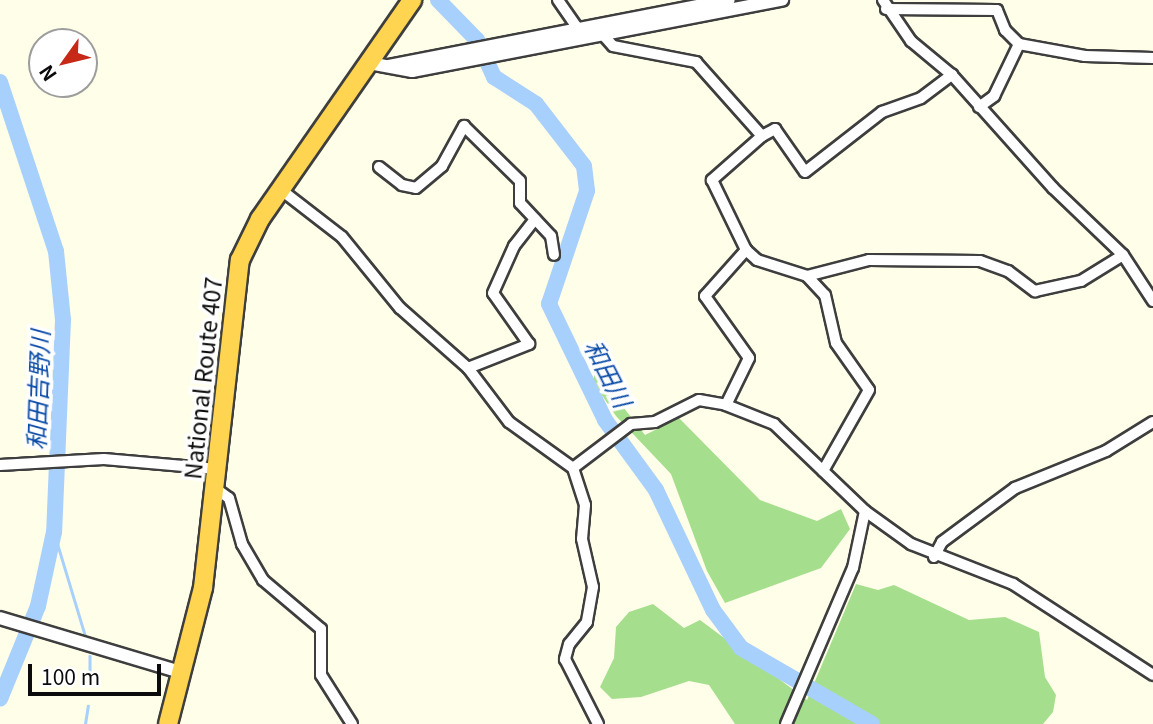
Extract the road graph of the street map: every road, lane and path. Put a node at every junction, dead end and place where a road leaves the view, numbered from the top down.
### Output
1 (412, 0) edge
2 (558, 0) edge
3 (729, 0) edge
4 (782, 0) edge
5 (885, 5) edge
6 (581, 35) junction
7 (604, 36) junction
8 (1020, 44) junction
9 (1153, 58) edge
10 (377, 65) junction
11 (952, 75) junction
12 (979, 107) junction
13 (762, 136) junction
14 (379, 167) dead end
15 (280, 189) junction
16 (535, 219) junction
17 (746, 250) junction
18 (554, 255) dead end
19 (1123, 255) junction
20 (807, 276) junction
21 (1153, 301) edge
22 (468, 368) junction
23 (726, 405) junction
24 (1153, 422) edge
25 (0, 466) edge
26 (573, 468) junction
27 (218, 469) junction
28 (823, 471) junction
29 (215, 488) junction
30 (865, 511) junction
31 (934, 557) junction
32 (6, 619) edge
33 (183, 673) junction
34 (1153, 675) edge
35 (168, 724) edge
36 (352, 724) edge
37 (598, 724) edge
38 (786, 724) edge

1 - 10 highway, National Route 407
2 - 6 street
3 - 6 street
4 - 7 street
5 - 8 street
5 - 11 street
6 - 7 street
6 - 10 street
7 - 13 street
8 - 9 street
8 - 12 street
10 - 15 highway, National Route 407
11 - 12 street
11 - 13 street
12 - 19 street
13 - 17 street
14 - 16 street
15 - 22 street
15 - 27 highway, National Route 407
16 - 18 street
16 - 22 street
17 - 20 street
17 - 23 street
19 - 20 street
19 - 21 street
20 - 28 street
22 - 26 street
23 - 26 street
23 - 28 street
24 - 31 street
25 - 27 street
26 - 37 street
27 - 29 highway, National Route 407
28 - 30 street
29 - 33 highway, National Route 407
29 - 36 street
30 - 31 street
30 - 38 street
31 - 34 street
32 - 33 street
33 - 35 highway, National Route 407

